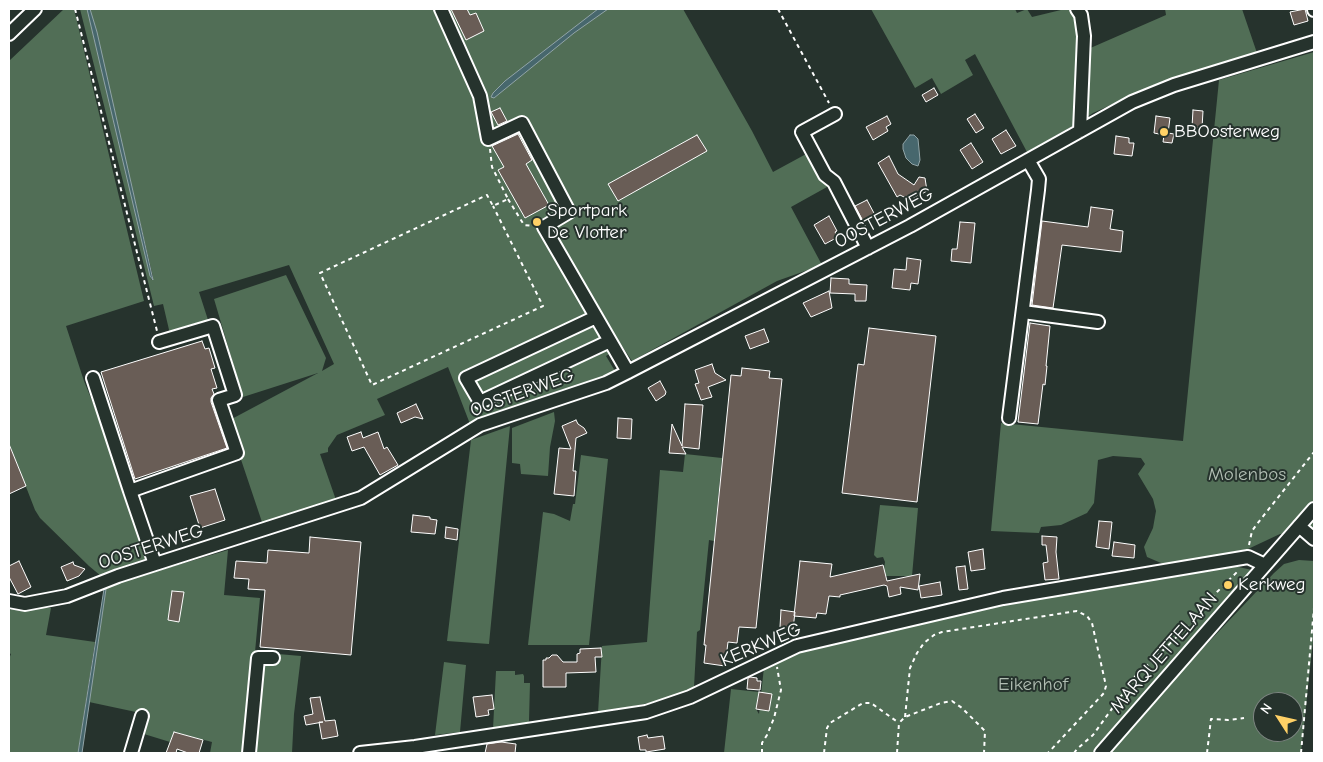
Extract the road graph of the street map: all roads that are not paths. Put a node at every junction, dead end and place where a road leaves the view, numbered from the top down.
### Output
1 (35, 9) edge
2 (441, 9) edge
3 (1077, 9) edge
4 (9, 34) edge
5 (1314, 42) edge
6 (835, 114) road end
7 (1080, 131) junction
8 (1028, 160) junction
9 (868, 248) junction
10 (1023, 312) junction
11 (596, 317) junction
12 (1098, 322) dead end
13 (610, 340) junction
14 (159, 342) road end
15 (628, 372) junction
16 (93, 378) dead end
17 (1009, 418) dead end
18 (130, 491) junction
19 (1314, 509) edge
20 (1299, 526) junction
21 (1314, 539) edge
22 (155, 564) junction
23 (1265, 565) junction
24 (9, 601) edge
25 (273, 658) dead end
26 (142, 716) dead end
27 (131, 753) edge
28 (249, 753) edge
29 (360, 753) edge
30 (1101, 753) edge

1 - 4 street
2 - 11 street
3 - 7 street
5 - 7 street, OOSTERWEG
6 - 9 street
7 - 8 street, OOSTERWEG
8 - 9 street, OOSTERWEG
8 - 10 street
9 - 15 street, OOSTERWEG
10 - 12 street
10 - 17 street
11 - 13 street
11 - 13 street
13 - 15 street
14 - 18 street
15 - 22 street, OOSTERWEG
16 - 18 street
18 - 22 street
19 - 20 street, MARQUETTELAAN
20 - 21 street
20 - 23 street, MARQUETTELAAN
22 - 24 street, OOSTERWEG
23 - 29 street, KERKWEG
23 - 30 street, MARQUETTELAAN
25 - 28 street
26 - 27 street

